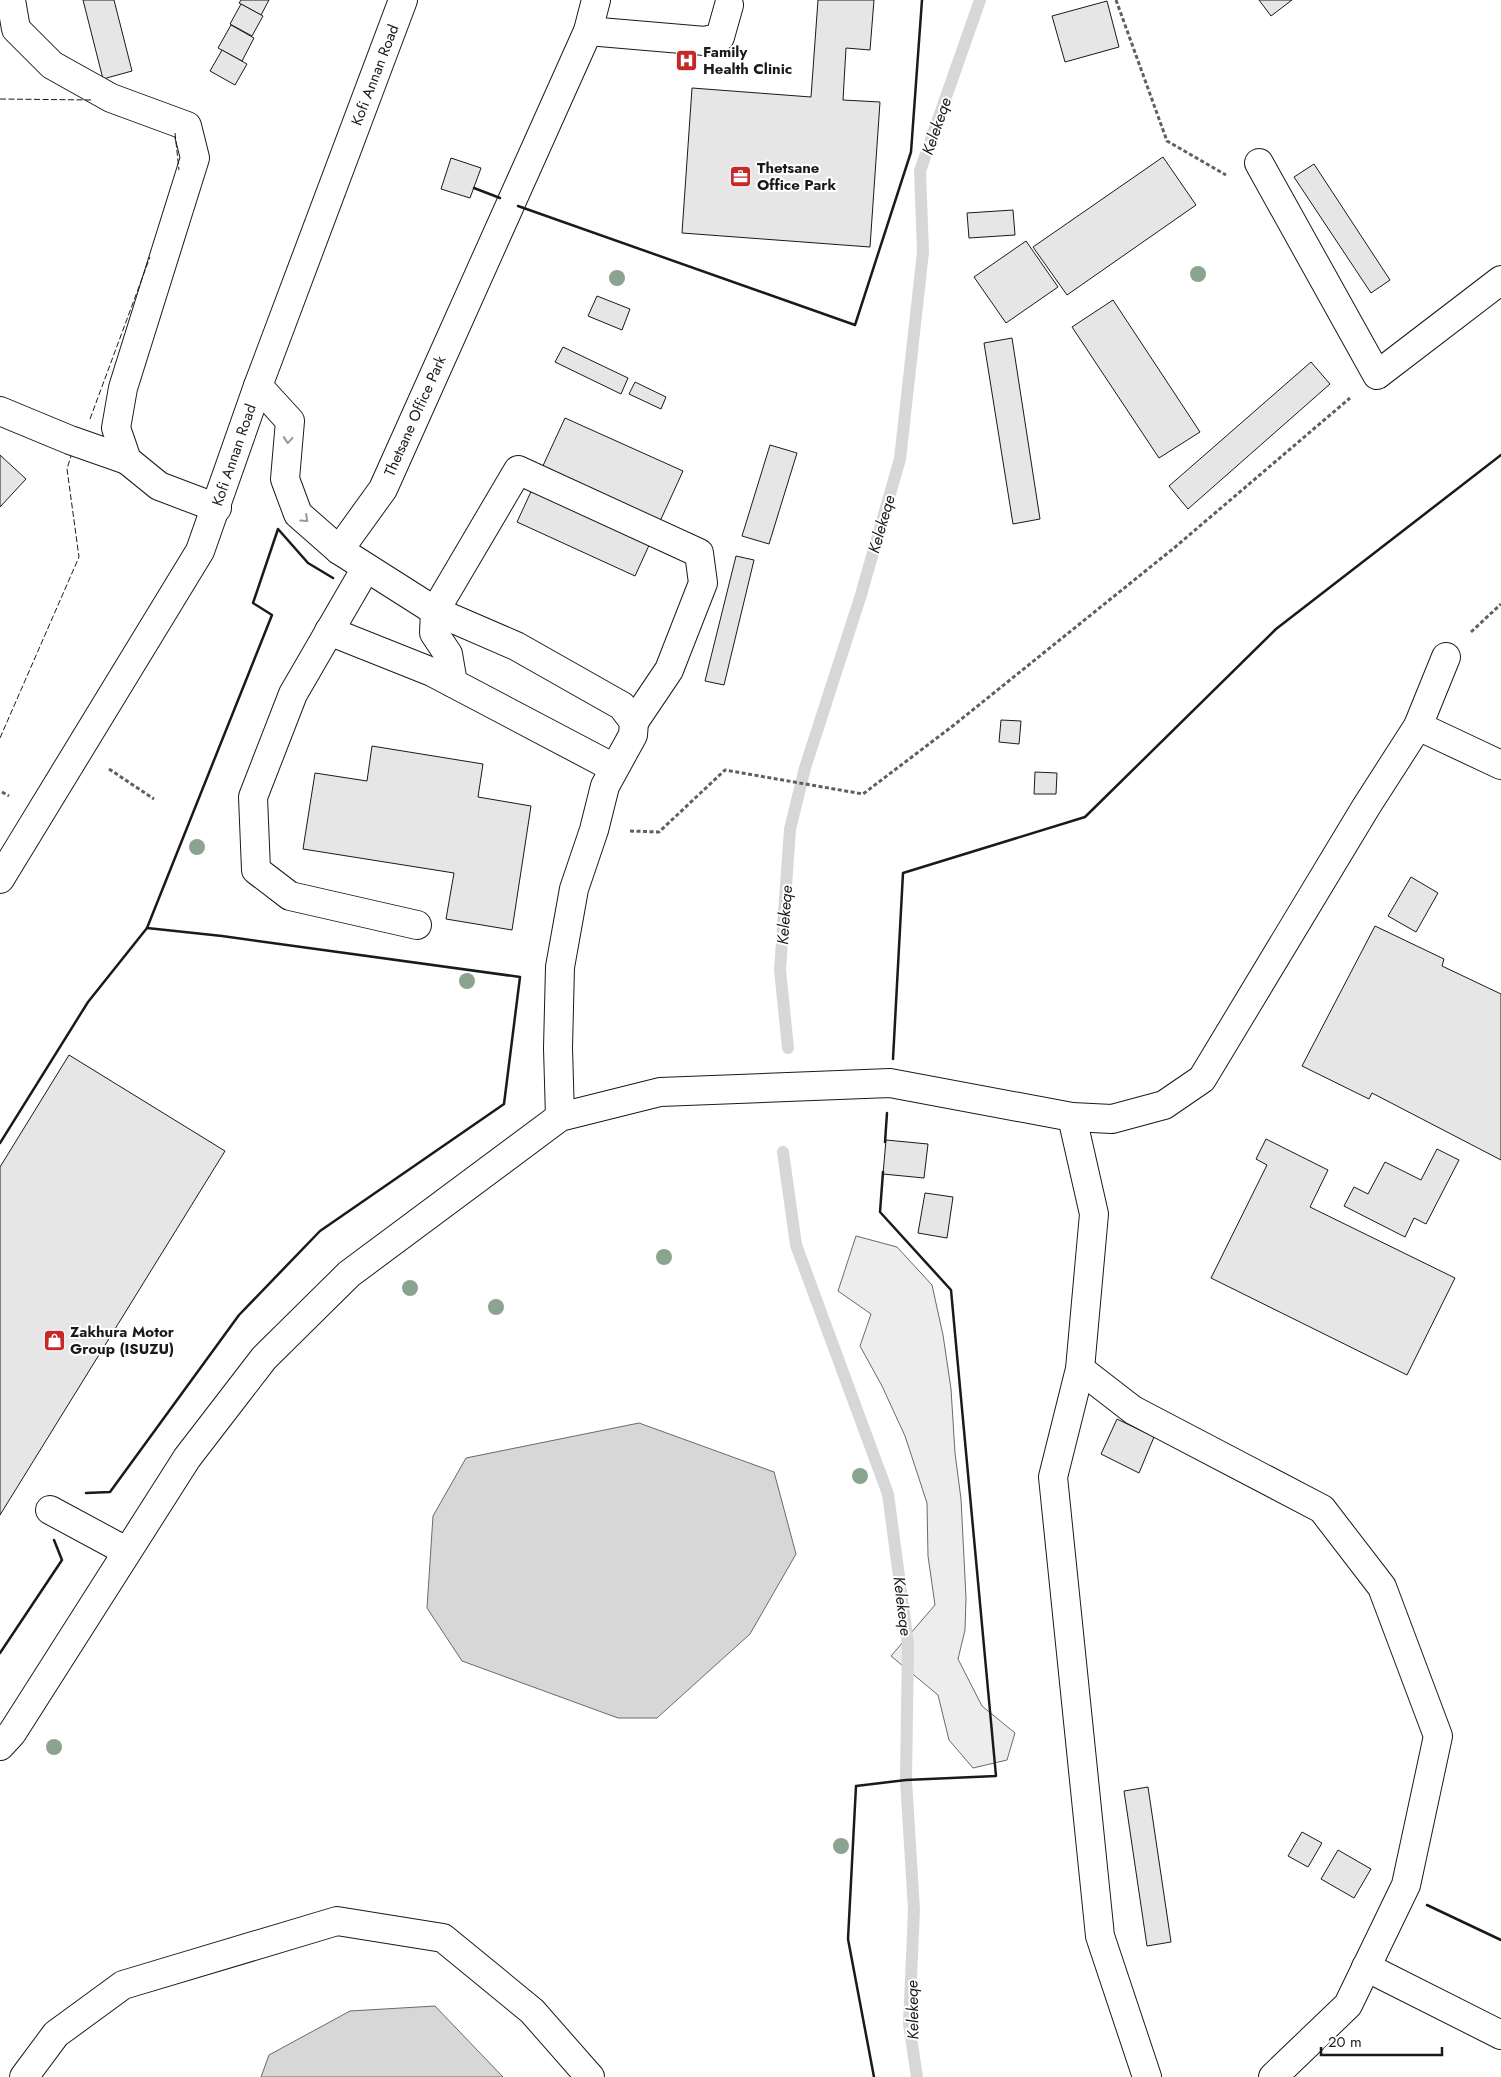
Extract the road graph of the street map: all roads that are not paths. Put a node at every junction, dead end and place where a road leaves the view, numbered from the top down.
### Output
1 (11, 0) edge
2 (403, 0) edge
3 (596, 0) edge
4 (729, 5) dead end
5 (588, 31) junction
6 (1259, 163) road end
7 (1501, 280) edge
8 (258, 386) junction
9 (0, 411) edge
10 (127, 460) junction
11 (217, 508) junction
12 (339, 550) junction
13 (366, 568) junction
14 (435, 611) junction
15 (329, 631) junction
16 (1446, 657) road end
17 (453, 684) junction
18 (634, 722) junction
19 (1418, 726) junction
20 (1501, 766) edge
21 (614, 768) junction
22 (0, 879) edge
23 (417, 925) dead end
24 (560, 1117) junction
25 (1072, 1117) junction
26 (1080, 1369) junction
27 (50, 1510) dead end
28 (126, 1551) junction
29 (0, 1746) edge
30 (1366, 1967) junction
31 (1501, 2035) edge
32 (24, 2077) edge
33 (590, 2077) edge
34 (1147, 2077) edge
35 (1273, 2077) edge

1 - 10 street
2 - 8 street, Kofi Annan Road
3 - 5 street, Thetsane Office Park
4 - 5 street
5 - 12 street, Thetsane Office Park
6 - 7 street
8 - 11 street, Kofi Annan Road
8 -> 12 street
9 - 10 street
10 - 11 street
11 - 22 street, Kofi Annan Road
12 - 13 street
13 - 14 street
13 - 15 street
14 - 17 street
14 - 18 street
14 - 18 street
15 - 17 street
15 - 23 street
16 - 19 street
17 - 21 street
18 - 21 street
19 - 20 street
19 - 25 street
21 - 24 street
24 - 25 street
24 - 28 street
25 - 26 street
26 - 30 street
26 - 34 street
27 - 28 street
28 - 29 street
30 - 31 street
30 - 35 street
32 - 33 street

